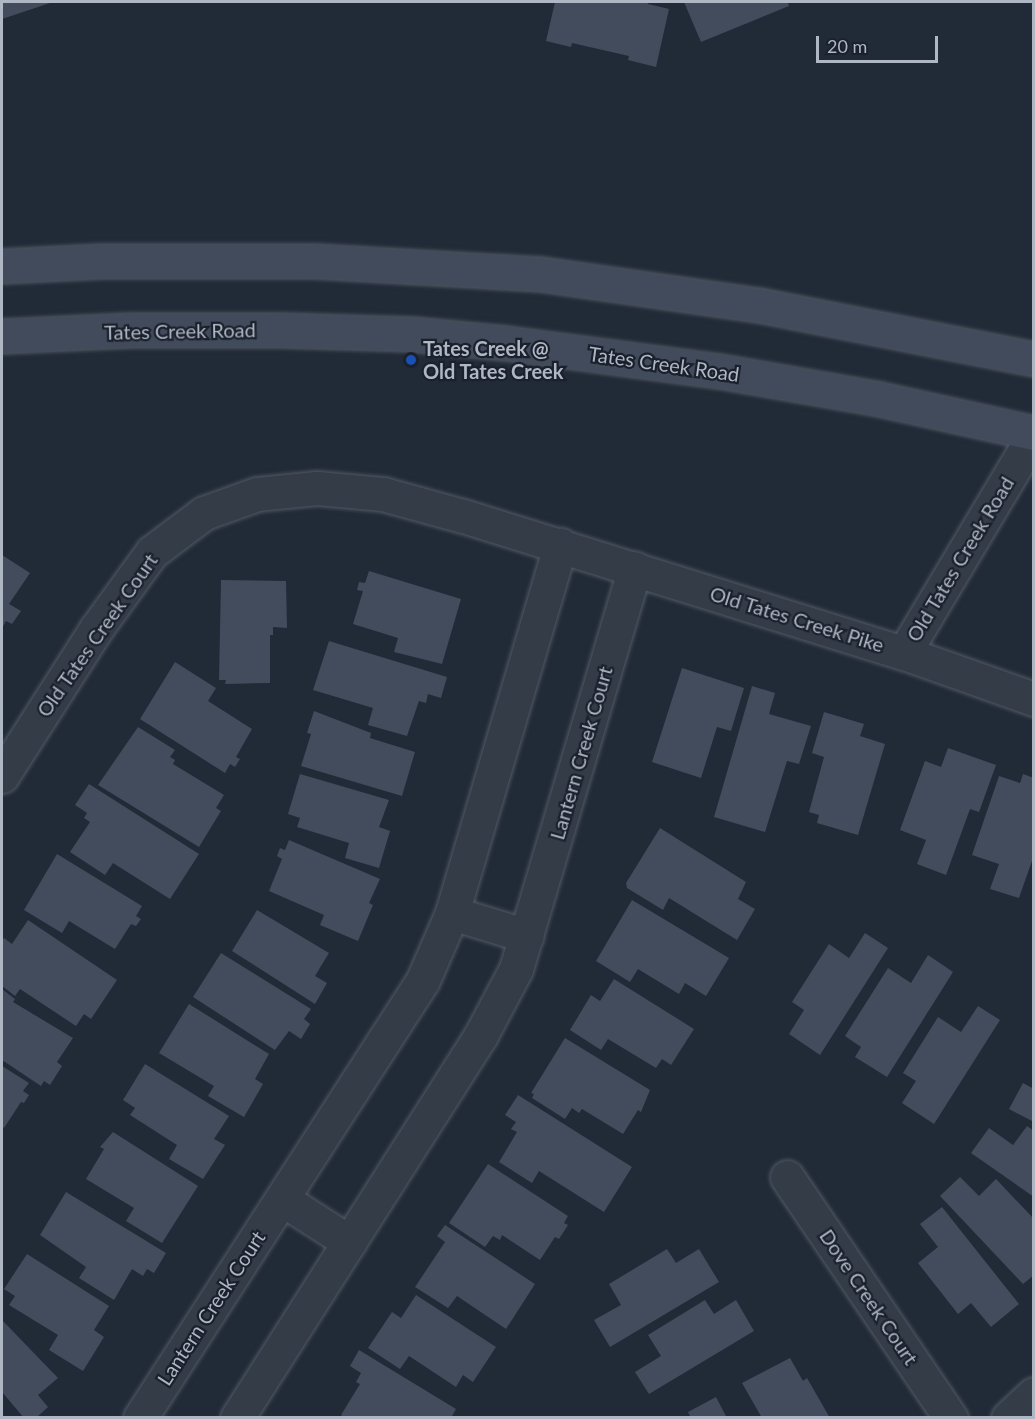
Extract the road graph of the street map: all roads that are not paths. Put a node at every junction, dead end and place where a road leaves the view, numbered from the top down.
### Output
1 (2, 266) edge
2 (2, 336) edge
3 (1034, 360) edge
4 (1034, 434) edge
5 (560, 544) junction
6 (635, 568) junction
7 (904, 653) junction
8 (1034, 699) edge
9 (2, 776) edge
10 (453, 913) junction
11 (527, 936) junction
12 (787, 1177) dead end
13 (282, 1199) junction
14 (348, 1242) junction
15 (1034, 1394) edge
16 (140, 1418) edge
17 (237, 1418) edge
18 (951, 1418) edge
19 (1008, 1418) edge

1 - 3 main road
2 - 4 main road, Tates Creek Road
4 - 7 street, Old Tates Creek Road
5 - 6 street, Old Tates Creek Pike
5 - 9 street, Old Tates Creek Court
5 - 10 street, Lantern Creek Court
6 - 7 street, Old Tates Creek Pike
6 - 11 street, Lantern Creek Court
7 - 8 street, Old Tates Creek Pike
10 - 11 street
10 - 13 street, Lantern Creek Court
11 - 14 street, Lantern Creek Court
12 - 18 street, Dove Creek Court
13 - 14 street
13 - 16 street, Lantern Creek Court
14 - 17 street, Lantern Creek Court
15 - 19 street

